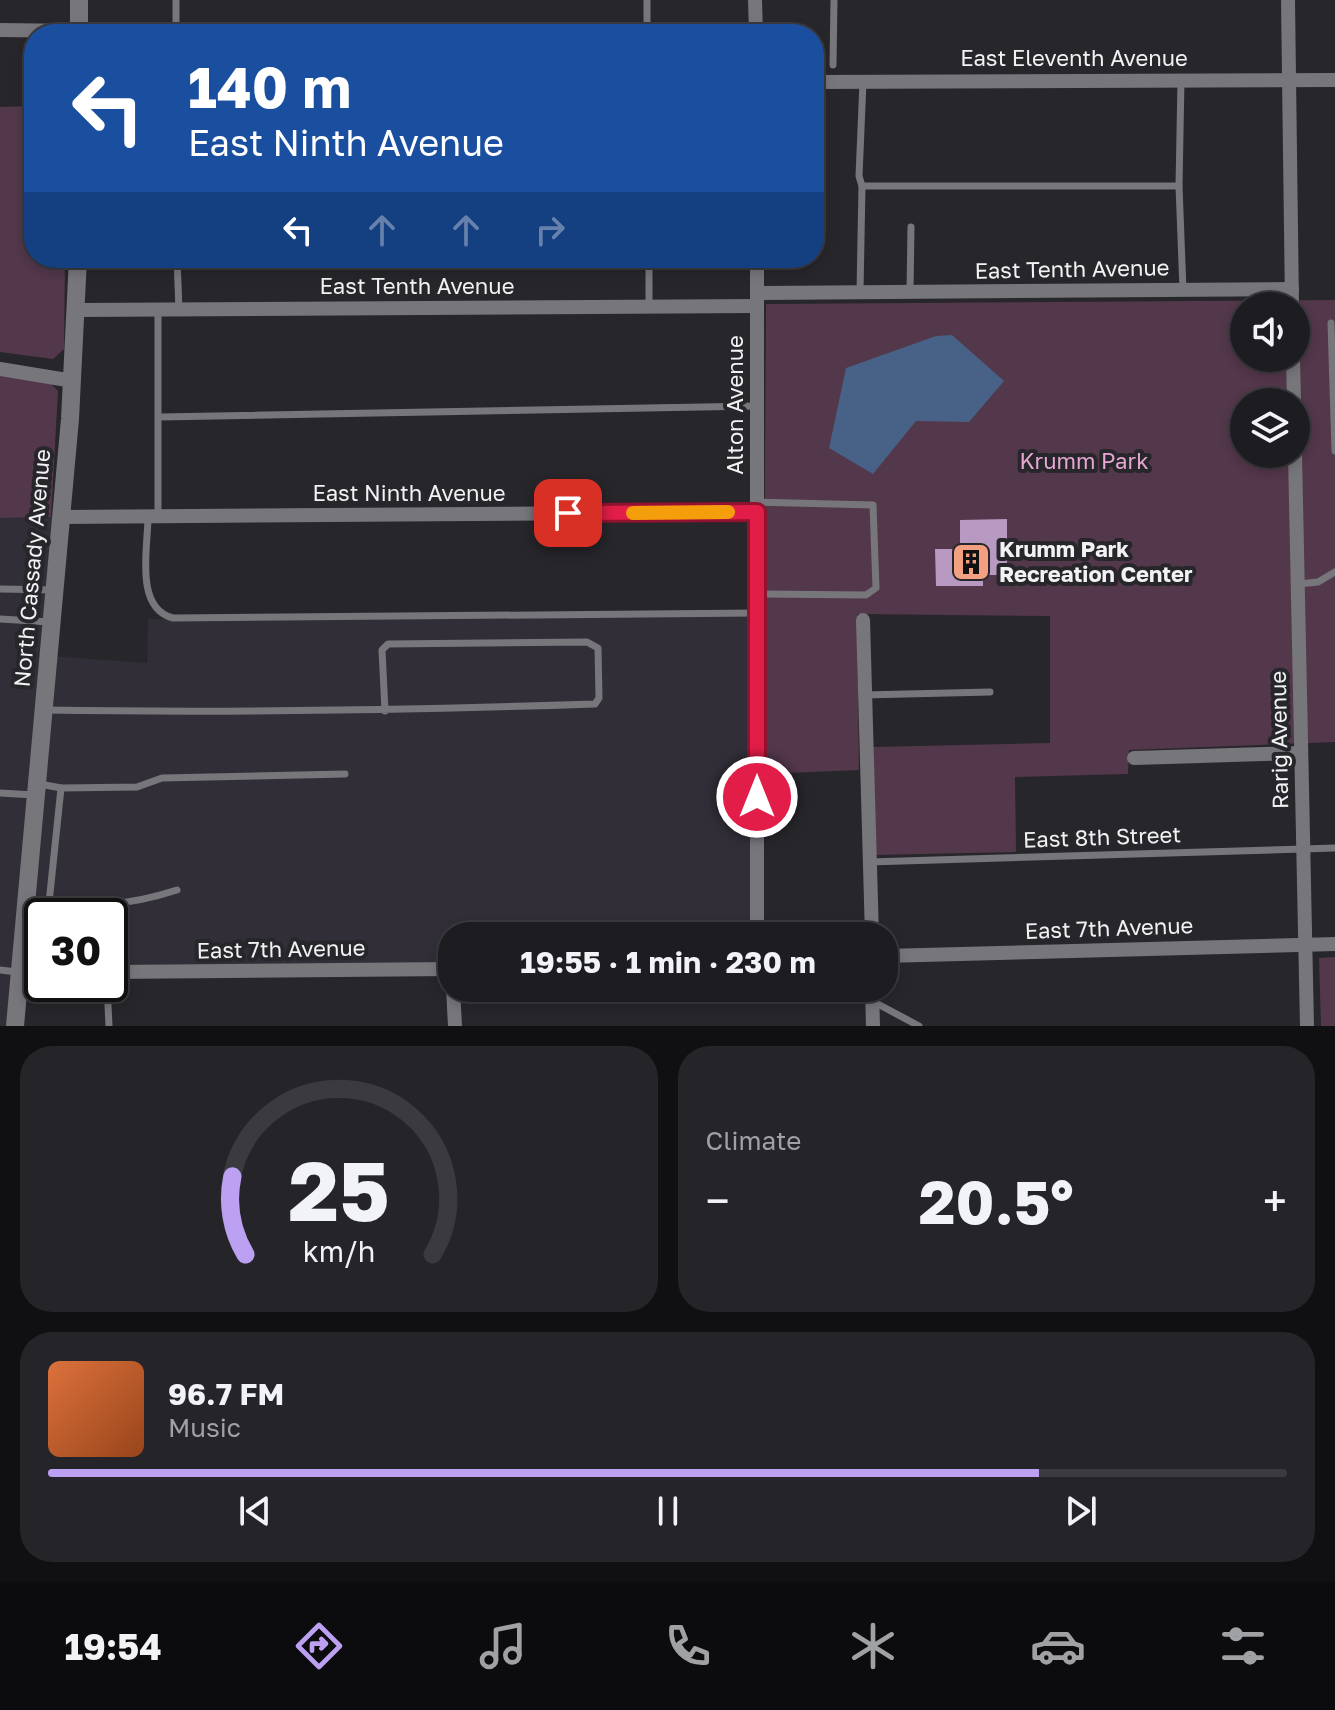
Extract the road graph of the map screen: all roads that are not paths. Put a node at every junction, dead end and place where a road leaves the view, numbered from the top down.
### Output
1 (79, 0) edge
2 (176, 0) edge
3 (647, 0) edge
4 (755, 0) edge
5 (834, 0) edge
6 (1288, 0) edge
7 (79, 24) edge
8 (176, 24) edge
9 (647, 24) edge
10 (756, 24) edge
11 (0, 30) edge
12 (24, 31) edge
13 (833, 65) dead end
14 (1181, 80) junction
15 (1288, 80) junction
16 (1335, 80) edge
17 (824, 82) edge
18 (863, 82) junction
19 (862, 186) junction
20 (1179, 186) junction
21 (911, 227) dead end
22 (78, 268) edge
23 (177, 268) edge
24 (649, 268) edge
25 (757, 268) edge
26 (1292, 289) joint
27 (1183, 290) junction
28 (860, 292) junction
29 (910, 292) junction
30 (757, 299) junction
31 (649, 306) junction
32 (78, 310) junction
33 (158, 310) junction
34 (179, 310) junction
35 (1331, 323) dead end
36 (0, 369) edge
37 (73, 381) junction
38 (757, 406) junction
39 (160, 417) junction
40 (1335, 451) edge
41 (1295, 468) edge
42 (757, 507) junction
43 (153, 516) junction
44 (61, 517) junction
45 (1335, 572) edge
46 (1298, 584) junction
47 (0, 589) edge
48 (55, 590) junction
49 (757, 594) junction
50 (757, 613) junction
51 (0, 619) edge
52 (863, 620) dead end
53 (52, 622) junction
54 (990, 692) dead end
55 (864, 695) junction
56 (44, 710) junction
57 (385, 711) junction
58 (1301, 753) junction
59 (1134, 758) dead end
60 (345, 774) dead end
61 (61, 788) junction
62 (36, 789) junction
63 (0, 793) edge
64 (1303, 848) junction
65 (1335, 848) edge
66 (869, 862) junction
67 (177, 890) dead end
68 (26, 898) edge
69 (50, 898) edge
70 (128, 904) edge
71 (757, 922) edge
72 (871, 922) edge
73 (24, 925) edge
74 (1335, 944) edge
75 (1306, 945) junction
76 (898, 956) edge
77 (438, 969) edge
78 (0, 970) edge
79 (20, 972) junction
80 (24, 972) edge
81 (128, 972) edge
82 (108, 1002) edge
83 (454, 1002) edge
84 (872, 1002) edge
85 (884, 1002) edge
86 (15, 1026) edge
87 (109, 1026) edge
88 (455, 1026) edge
89 (873, 1026) edge
90 (919, 1026) edge
91 (1307, 1026) edge

1 - 7 main road
2 - 8 lane
3 - 9 lane
4 - 10 street
5 - 13 lane
6 - 15 street
11 - 12 street
14 - 15 street, East Eleventh Avenue
14 - 18 street, East Eleventh Avenue
14 - 20 lane
15 - 16 street, East Eleventh Avenue
15 - 26 street
17 - 18 street, East Eleventh Avenue
18 - 19 lane
19 - 20 lane
19 - 28 lane
20 - 27 lane
21 - 29 lane
22 - 32 main road, North Cassady Avenue
23 - 34 lane
24 - 31 lane
25 - 30 street, Alton Avenue
26 - 27 street, East Tenth Avenue
27 - 29 street, East Tenth Avenue
28 - 29 street, East Tenth Avenue
28 - 30 street, East Tenth Avenue
30 - 31 street, East Tenth Avenue
30 - 38 street, Alton Avenue
31 - 34 street, East Tenth Avenue
32 - 33 street, East Tenth Avenue
32 - 37 main road, North Cassady Avenue
33 - 34 street, East Tenth Avenue
33 - 39 lane
35 - 40 lane
36 - 37 street
37 - 44 main road, North Cassady Avenue
38 - 39 lane
38 - 42 street, Alton Avenue
39 - 43 lane
41 - 46 street, Rarig Avenue
42 - 43 street, East Ninth Avenue
42 - 49 street, Alton Avenue
42 - 49 lane
43 - 44 street, East Ninth Avenue
43 - 50 lane
44 - 48 main road, North Cassady Avenue
45 - 46 lane
46 - 58 street, Rarig Avenue
47 - 48 lane
48 - 53 main road, North Cassady Avenue
49 - 50 street, Alton Avenue
50 - 71 street, Alton Avenue
51 - 53 lane
52 - 55 street
53 - 56 main road, North Cassady Avenue
54 - 55 lane
55 - 66 street
56 - 57 lane
56 - 62 main road, North Cassady Avenue
57 - 57 lane
58 - 59 street
58 - 64 street, Rarig Avenue
60 - 61 lane
61 - 62 lane
61 - 69 lane
62 - 63 lane
62 - 68 main road, North Cassady Avenue
64 - 65 lane, East 8th Street
64 - 66 lane, East 8th Street
64 - 75 street, Rarig Avenue
66 - 72 street
67 - 70 lane
73 - 79 main road, North Cassady Avenue
74 - 75 street, East 7th Avenue
75 - 76 street, East 7th Avenue
75 - 91 street, Rarig Avenue
77 - 81 street, East 7th Avenue
78 - 79 lane
79 - 80 street
79 - 86 main road, North Cassady Avenue
82 - 87 lane
83 - 88 street
84 - 89 street
85 - 90 lane

